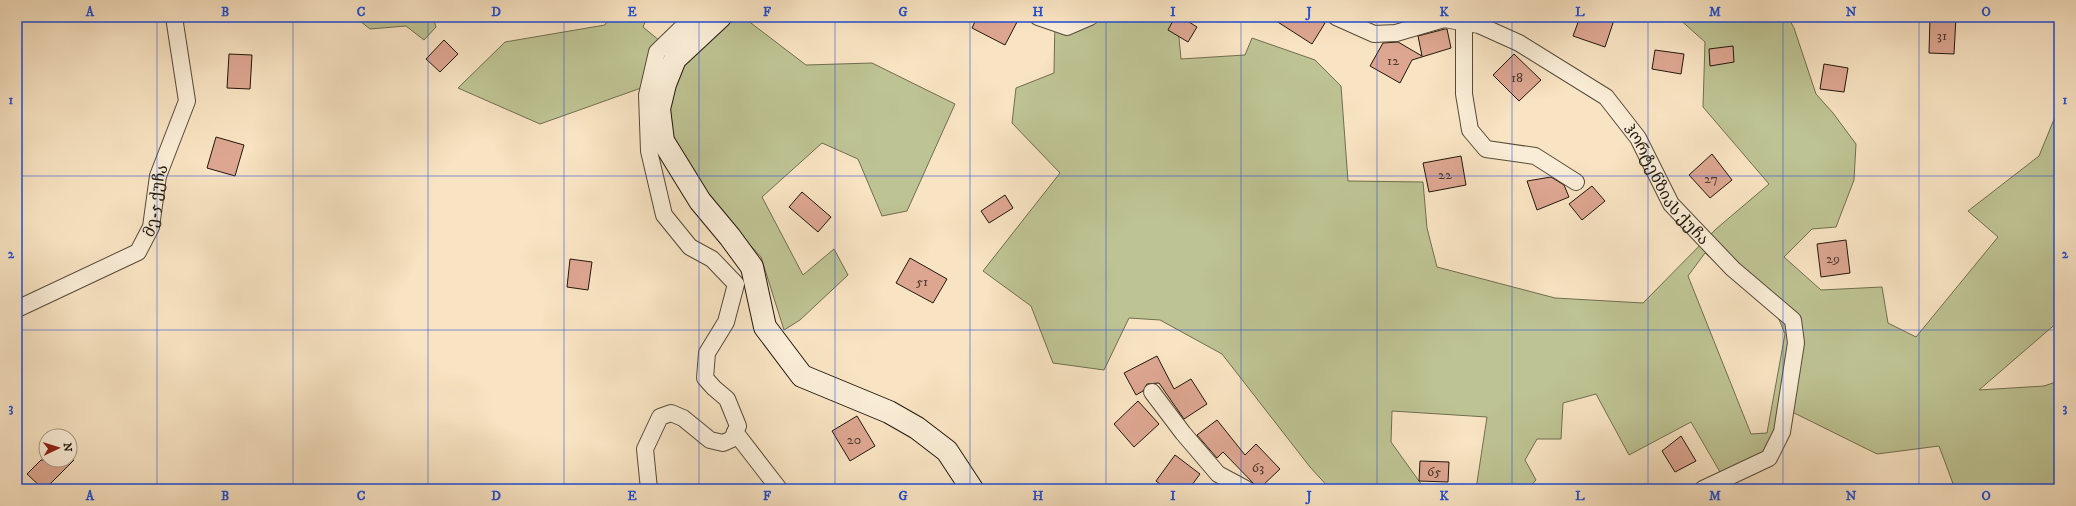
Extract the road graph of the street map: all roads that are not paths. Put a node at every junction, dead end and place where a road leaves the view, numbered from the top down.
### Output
1 (174, 17) edge
2 (693, 17) edge
3 (720, 17) edge
4 (1038, 17) edge
5 (1090, 17) edge
6 (1336, 17) edge
7 (1464, 22) junction
8 (1576, 182) dead end
9 (17, 309) edge
10 (1152, 392) dead end
11 (735, 432) junction
12 (649, 489) edge
13 (778, 489) edge
14 (972, 489) edge
15 (1246, 489) edge
16 (1703, 489) edge

1 - 9 street, მე-5 ქუჩა
2 - 11 street
3 - 14 street
4 - 5 street
6 - 7 street, ჰორტენზიას ქუჩა
7 - 8 street
7 - 16 street, ჰორტენზიას ქუჩა
10 - 15 street
11 - 12 street
11 - 13 street

